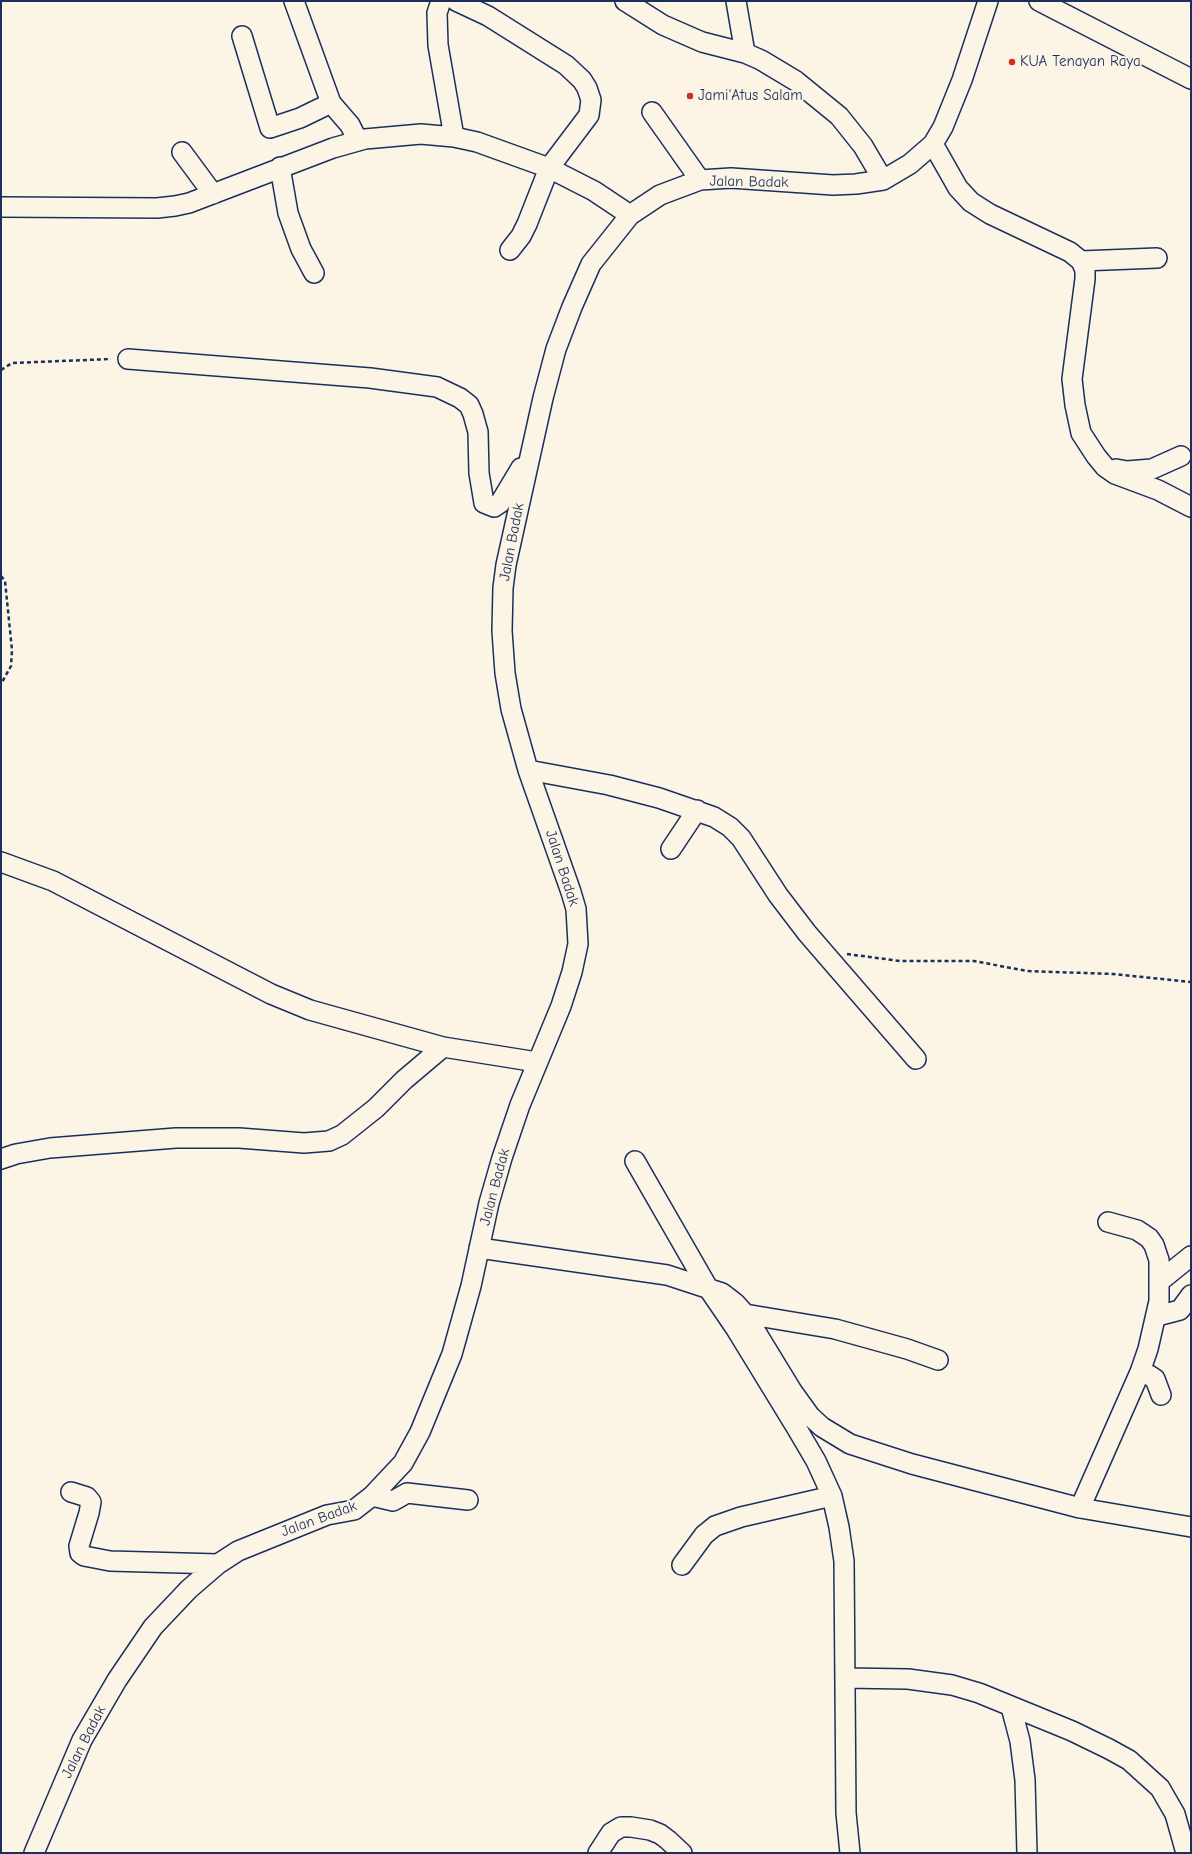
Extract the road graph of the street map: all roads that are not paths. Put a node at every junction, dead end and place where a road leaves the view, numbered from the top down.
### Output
1 (294, 1) edge
2 (441, 1) edge
3 (456, 1) edge
4 (625, 1) edge
5 (736, 1) edge
6 (988, 1) edge
7 (1039, 1) edge
8 (242, 36) dead end
9 (744, 53) junction
10 (1191, 79) edge
11 (331, 103) junction
12 (652, 112) dead end
13 (454, 137) junction
14 (358, 142) junction
15 (933, 144) junction
16 (182, 152) dead end
17 (280, 167) junction
18 (548, 168) junction
19 (700, 180) junction
20 (883, 180) junction
21 (213, 194) junction
22 (1, 207) edge
23 (630, 215) junction
24 (510, 250) dead end
25 (1157, 258) dead end
26 (1081, 261) junction
27 (314, 274) dead end
28 (128, 359) road end
29 (531, 449) junction
30 (1181, 456) dead end
31 (1105, 467) junction
32 (1191, 507) edge
33 (528, 770) junction
34 (696, 810) junction
35 (671, 849) dead end
36 (1, 862) edge
37 (443, 1047) junction
38 (916, 1059) dead end
39 (537, 1062) junction
40 (1, 1159) edge
41 (634, 1161) dead end
42 (1108, 1222) dead end
43 (479, 1248) junction
44 (1191, 1256) edge
45 (1160, 1281) junction
46 (708, 1288) junction
47 (1191, 1296) edge
48 (745, 1314) junction
49 (1157, 1316) junction
50 (938, 1360) dead end
51 (1140, 1372) junction
52 (1161, 1395) dead end
53 (71, 1492) dead end
54 (372, 1496) junction
55 (832, 1496) junction
56 (468, 1500) dead end
57 (1080, 1508) junction
58 (1191, 1527) edge
59 (218, 1564) junction
60 (682, 1565) dead end
61 (845, 1678) junction
62 (1012, 1707) junction
63 (34, 1853) edge
64 (598, 1853) edge
65 (682, 1853) edge
66 (850, 1853) edge
67 (1027, 1853) edge
68 (1186, 1853) edge

1 - 11 street
2 - 13 street
3 - 18 street
4 - 9 street
5 - 9 street
6 - 15 street, Jalan Badak
7 - 10 street
8 - 11 street
9 - 20 street
11 - 14 street
12 - 19 street
13 - 14 street
13 - 18 street
14 - 17 street
15 - 20 street, Jalan Badak
15 - 26 street
16 - 21 street
17 - 21 street
17 - 27 street
18 - 23 street
18 - 24 street
19 - 20 street, Jalan Badak
19 - 23 street, Jalan Badak
21 - 22 street
23 - 29 street, Jalan Badak
25 - 26 street
26 - 31 street
28 - 29 street
29 - 33 street, Jalan Badak
30 - 31 street
31 - 32 street
33 - 34 street
33 - 39 street, Jalan Badak
34 - 35 street
34 - 38 street
36 - 37 street
37 - 39 street
37 - 40 street
39 - 43 street, Jalan Badak
41 - 46 street
42 - 45 street
43 - 46 street
43 - 54 street, Jalan Badak
44 - 45 street
45 - 49 street
46 - 48 street
46 - 55 street
47 - 49 street
48 - 50 street
48 - 57 street
49 - 51 street
51 - 52 street
51 - 57 street
53 - 59 street
54 - 56 street
54 - 59 street, Jalan Badak
55 - 60 street
55 - 61 street
57 - 58 street
59 - 63 street, Jalan Badak
61 - 62 street
61 - 66 street
62 - 67 street
62 - 68 street
64 - 65 street

